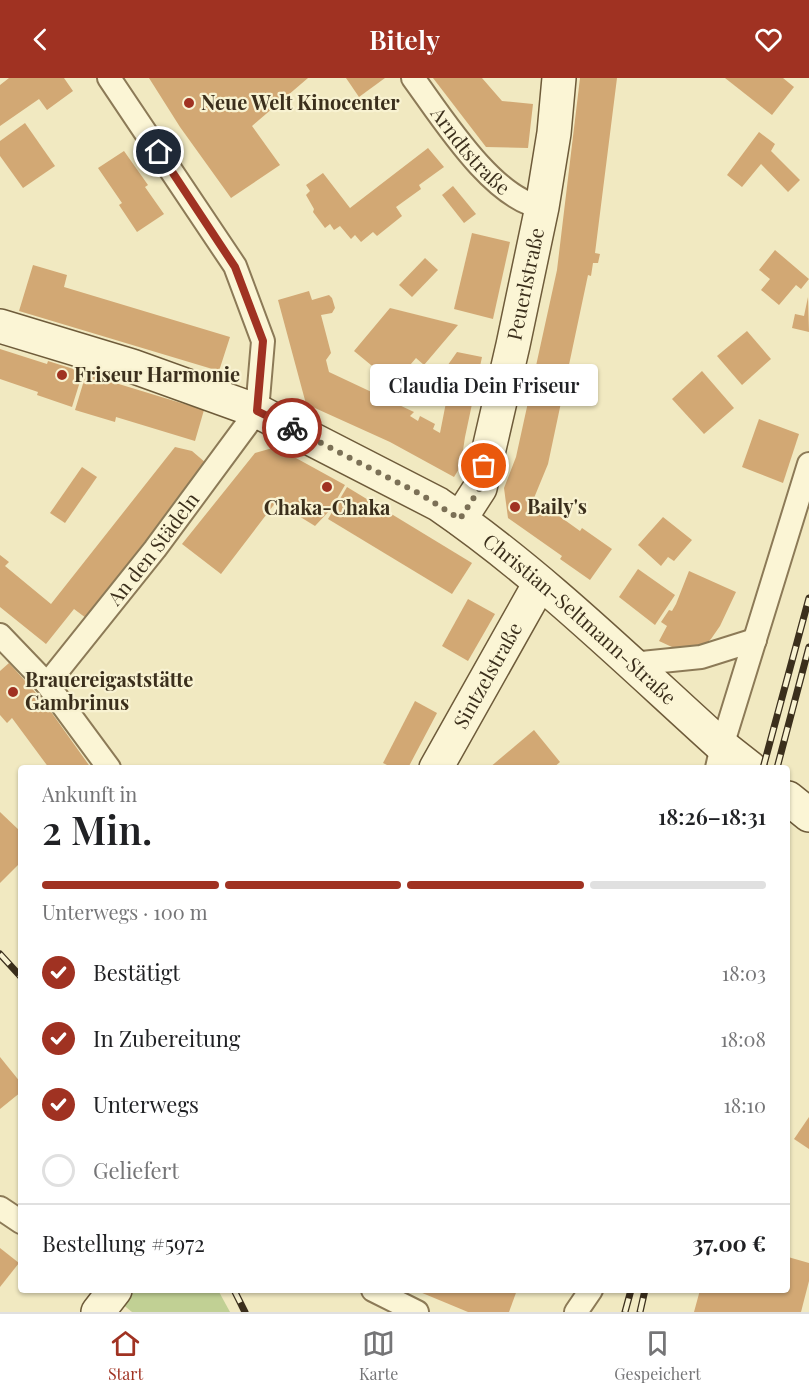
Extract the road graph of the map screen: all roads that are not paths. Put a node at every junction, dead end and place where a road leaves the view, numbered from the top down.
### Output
1 (109, 78) edge
2 (413, 78) edge
3 (559, 78) edge
4 (542, 207) junction
5 (0, 326) edge
6 (257, 411) junction
7 (809, 464) edge
8 (460, 519) junction
9 (540, 583) junction
10 (0, 635) edge
11 (755, 640) junction
12 (632, 664) junction
13 (47, 684) junction
14 (720, 757) edge
15 (107, 765) edge
16 (437, 765) edge
17 (742, 765) edge
18 (790, 800) edge
19 (809, 815) edge
20 (0, 1208) edge
21 (18, 1220) edge
22 (113, 1293) edge
23 (379, 1293) edge
24 (589, 1293) edge
25 (98, 1312) edge
26 (417, 1312) edge
27 (576, 1312) edge

1 - 6 street
2 - 4 street, Arndtstraße
3 - 4 main road, Peuerlstraße
4 - 8 main road, Peuerlstraße
5 - 6 main road, Christian-Seltmann-Straße
6 - 8 main road, Christian-Seltmann-Straße
6 - 13 street, An den Städeln
7 - 11 street
8 - 9 main road, Christian-Seltmann-Straße
9 - 12 main road, Christian-Seltmann-Straße
9 - 16 main road, Sintzelstraße
10 - 13 street
11 - 12 street
11 - 14 street
12 - 14 main road, Christian-Seltmann-Straße
13 - 15 street
14 - 17 main road, Christian-Seltmann-Straße
18 - 19 main road
20 - 21 street
22 - 25 main road
23 - 26 street
24 - 27 street

